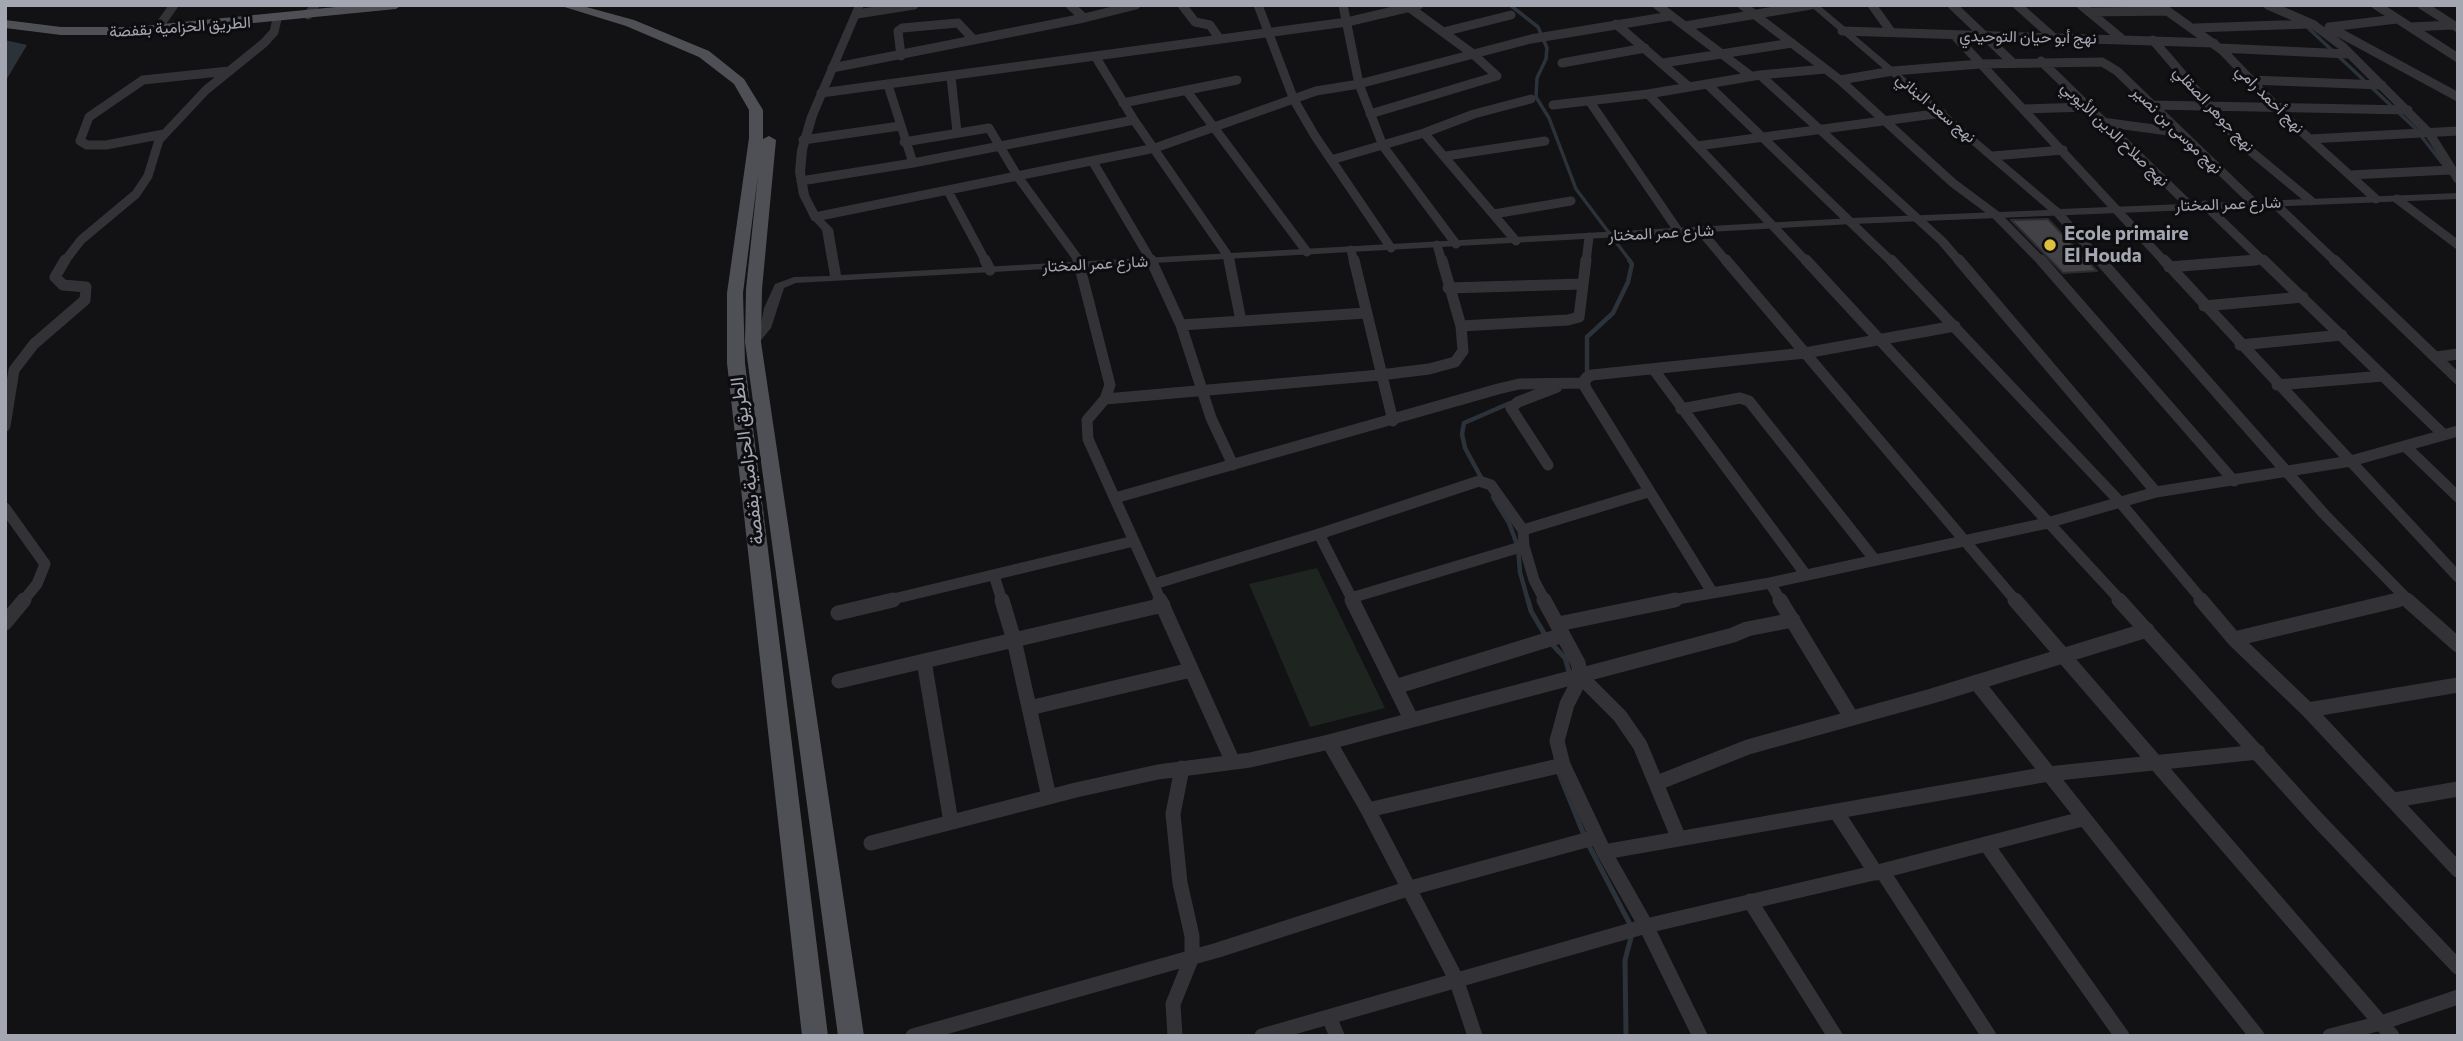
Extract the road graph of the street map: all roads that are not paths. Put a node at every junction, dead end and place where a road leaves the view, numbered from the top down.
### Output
1 (174, 5) edge
2 (345, 5) edge
3 (396, 5) edge
4 (564, 5) edge
5 (598, 5) edge
6 (914, 5) edge
7 (1070, 5) edge
8 (1136, 5) edge
9 (1182, 5) edge
10 (1258, 5) edge
11 (1343, 5) edge
12 (1419, 5) edge
13 (1657, 5) edge
14 (1742, 5) edge
15 (1812, 5) edge
16 (1872, 5) edge
17 (1952, 5) edge
18 (2017, 5) edge
19 (2081, 5) edge
20 (2268, 5) edge
21 (2376, 5) edge
22 (2421, 5) edge
23 (1408, 6) edge
24 (2163, 8) edge
25 (1821, 9) edge
26 (311, 10) edge
27 (858, 10) edge
28 (2089, 12) junction
29 (1511, 15) dead end
30 (1755, 15) junction
31 (1671, 16) junction
32 (5, 18) edge
33 (1084, 18) junction
34 (277, 19) junction
35 (2397, 19) junction
36 (1347, 22) junction
37 (5, 24) edge
38 (1616, 24) junction
39 (2312, 24) junction
40 (160, 25) junction
41 (1685, 26) junction
42 (2455, 26) edge
43 (2409, 27) junction
44 (2195, 28) junction
45 (1267, 31) junction
46 (1842, 31) junction
47 (1443, 32) junction
48 (1892, 33) junction
49 (1551, 34) joint
50 (1955, 36) junction
51 (1987, 37) junction
52 (2053, 37) junction
53 (1219, 38) junction
54 (1531, 39) joint
55 (2122, 39) junction
56 (974, 40) junction
57 (2153, 40) junction
58 (1793, 43) junction
59 (2216, 46) junction
60 (1645, 48) junction
61 (1723, 53) junction
62 (1473, 54) junction
63 (2348, 54) junction
64 (901, 56) junction
65 (1094, 56) junction
66 (2458, 58) edge
67 (2042, 61) junction
68 (2099, 61) joint
69 (2012, 62) junction
70 (1563, 63) dead end
71 (1663, 64) junction
72 (1980, 64) junction
73 (832, 68) junction
74 (1825, 69) junction
75 (229, 71) junction
76 (1893, 71) junction
77 (1756, 76) junction
78 (951, 77) junction
79 (1237, 80) dead end
80 (1840, 80) junction
81 (2250, 80) junction
82 (1359, 84) junction
83 (1707, 84) junction
84 (888, 85) junction
85 (2382, 85) junction
86 (1689, 87) junction
87 (1186, 90) junction
88 (821, 93) junction
89 (1648, 94) junction
90 (2458, 97) edge
91 (1531, 99) dead end
92 (1294, 100) junction
93 (1590, 102) junction
94 (1123, 103) junction
95 (1553, 105) dead end
96 (2151, 105) junction
97 (2087, 107) junction
98 (2208, 107) junction
99 (2277, 108) junction
100 (2023, 109) junction
101 (2408, 110) junction
102 (1942, 113) junction
103 (1370, 114) junction
104 (1134, 120) junction
105 (1884, 121) junction
106 (2102, 122) junction
107 (900, 126) junction
108 (1216, 128) junction
109 (1820, 128) junction
110 (2458, 131) edge
111 (957, 132) junction
112 (1424, 133) junction
113 (2180, 133) junction
114 (2429, 133) junction
115 (164, 134) junction
116 (1760, 137) junction
117 (2310, 139) junction
118 (803, 140) junction
119 (1545, 141) dead end
120 (904, 142) junction
121 (1000, 146) junction
122 (1383, 146) junction
123 (1697, 146) junction
124 (1155, 148) junction
125 (2063, 150) junction
126 (1446, 156) junction
127 (1993, 156) junction
128 (1331, 160) junction
129 (1093, 162) junction
130 (912, 163) junction
131 (2450, 170) junction
132 (2350, 175) junction
133 (1018, 177) junction
134 (2458, 179) edge
135 (802, 180) junction
136 (948, 191) junction
137 (2458, 196) edge
138 (2376, 199) junction
139 (2397, 199) junction
140 (1571, 201) dead end
141 (2311, 201) junction
142 (2273, 202) junction
143 (2254, 203) junction
144 (2189, 205) junction
145 (2205, 205) junction
146 (2115, 209) junction
147 (2057, 212) junction
148 (1494, 214) junction
149 (1996, 215) junction
150 (815, 217) junction
151 (1920, 219) junction
152 (1853, 221) junction
153 (1773, 226) junction
154 (1700, 230) junction
155 (1679, 232) junction
156 (1589, 237) junction
157 (1516, 241) junction
158 (1456, 244) junction
159 (1437, 245) junction
160 (2458, 245) edge
161 (1391, 248) junction
162 (1351, 250) junction
163 (1307, 252) junction
164 (1228, 256) junction
165 (2262, 260) junction
166 (1151, 261) junction
167 (1081, 264) junction
168 (2169, 267) junction
169 (990, 270) junction
170 (836, 279) junction
171 (1583, 284) junction
172 (1448, 288) junction
173 (2303, 298) junction
174 (2204, 306) junction
175 (1366, 313) junction
176 (1241, 321) junction
177 (1181, 325) junction
178 (1461, 326) junction
179 (1955, 326) junction
180 (2342, 335) junction
181 (1877, 340) junction
182 (753, 342) junction
183 (2240, 345) junction
184 (1805, 353) junction
185 (2458, 354) edge
186 (2436, 356) junction
187 (1654, 370) junction
188 (1380, 375) junction
189 (2383, 376) junction
190 (2458, 379) edge
191 (1584, 383) junction
192 (1564, 384) junction
193 (2277, 386) junction
194 (1202, 390) junction
195 (1105, 399) junction
196 (1681, 409) junction
197 (1393, 421) junction
198 (5, 426) edge
199 (2454, 432) edge
200 (2405, 446) junction
201 (2351, 461) junction
202 (1233, 465) junction
203 (1548, 465) dead end
204 (2289, 473) junction
205 (2234, 481) junction
206 (1648, 492) junction
207 (2157, 492) junction
208 (2458, 497) edge
209 (1115, 498) junction
210 (2119, 501) junction
211 (5, 508) edge
212 (2047, 523) junction
213 (1523, 530) junction
214 (1320, 534) junction
215 (1964, 539) junction
216 (1134, 541) junction
217 (1524, 545) junction
218 (1875, 560) junction
219 (994, 575) junction
220 (1806, 575) junction
221 (2458, 577) edge
222 (1770, 583) junction
223 (1154, 584) junction
224 (1713, 592) junction
225 (1351, 598) junction
226 (2404, 598) junction
227 (1163, 605) junction
228 (838, 613) dead end
229 (1793, 620) junction
230 (5, 623) edge
231 (1560, 629) junction
232 (2147, 630) junction
233 (2234, 639) junction
234 (1014, 640) junction
235 (2458, 645) edge
236 (2062, 655) junction
237 (924, 661) junction
238 (1191, 670) junction
239 (1581, 675) junction
240 (839, 681) dead end
241 (1976, 682) junction
242 (2458, 685) edge
243 (1395, 688) junction
244 (1029, 708) junction
245 (2308, 710) junction
246 (1852, 717) junction
247 (1411, 719) junction
248 (1329, 742) junction
249 (2258, 752) junction
250 (1231, 760) junction
251 (2155, 763) junction
252 (1563, 765) junction
253 (1182, 768) junction
254 (2048, 774) junction
255 (1657, 783) junction
256 (2458, 789) edge
257 (1049, 797) junction
258 (2395, 800) junction
259 (1368, 810) junction
260 (1838, 813) junction
261 (2082, 818) junction
262 (951, 822) junction
263 (1679, 839) junction
264 (871, 843) dead end
265 (1601, 844) junction
266 (1986, 844) junction
267 (2458, 870) edge
268 (1879, 872) junction
269 (1407, 888) junction
270 (1749, 901) junction
271 (1646, 926) junction
272 (1192, 957) junction
273 (2458, 967) edge
274 (1456, 979) junction
275 (2458, 997) edge
276 (1329, 1017) junction
277 (2387, 1029) edge
278 (815, 1036) edge
279 (851, 1036) edge
280 (913, 1036) edge
281 (1175, 1036) edge
282 (1262, 1036) edge
283 (1337, 1036) edge
284 (1475, 1036) edge
285 (1700, 1036) edge
286 (1835, 1036) edge
287 (1990, 1036) edge
288 (2122, 1036) edge
289 (2257, 1036) edge
290 (2330, 1036) edge

1 - 40 street
2 - 26 main road, الطريق الحزامية بقفصة
3 - 26 main road, الطريق الحزامية بقفصة
4 - 278 main road, الطريق الحزامية بقفصة
5 - 182 main road, الطريق الحزامية بقفصة
6 - 27 street
7 - 33 street
8 - 33 street
9 - 53 street
10 - 45 street
11 - 36 street
12 - 23 street
13 - 31 street
14 - 30 street
15 - 25 street, نهج سعد البناني
15 - 30 street
16 - 48 street
17 - 51 street
18 - 52 street
19 - 28 street
20 - 39 street
21 - 35 street
22 - 42 street
23 - 36 street
23 - 47 street
24 - 28 street
24 - 44 street, نهج أحمد رامي
25 - 46 street, نهج سعد البناني
26 - 34 main road, الطريق الحزامية بقفصة
26 - 40 main road, الطريق الحزامية بقفصة
27 - 73 street
28 - 55 street
29 - 47 street
30 - 41 street
30 - 58 street
31 - 38 street
31 - 41 street
32 - 40 main road, الطريق الحزامية بقفصة
33 - 56 street
34 - 37 main road, الطريق الحزامية بقفصة
34 - 75 street
35 - 43 street
35 - 90 street
36 - 45 street
36 - 82 street
38 - 49 street
38 - 60 street
39 - 44 street
39 - 63 street
41 - 61 street
42 - 43 street
43 - 66 street
44 - 59 street, نهج أحمد رامي
45 - 53 street
45 - 92 street
46 - 48 street, نهج أبو حيان التوحيدي
46 - 76 street, نهج سعد البناني
47 - 62 street
48 - 50 street, نهج أبو حيان التوحيدي
49 - 54 street
50 - 51 street, نهج أبو حيان التوحيدي
50 - 72 street
51 - 52 street, نهج أبو حيان التوحيدي
51 - 69 street
52 - 55 street, نهج أبو حيان التوحيدي
53 - 65 street
54 - 62 street
55 - 57 street, نهج أبو حيان التوحيدي
56 - 64 street
56 - 64 street
57 - 59 street, نهج أبو حيان التوحيدي
57 - 98 street, نهج جوهر الصقلي
58 - 61 street
58 - 74 street
59 - 63 street, نهج أبو حيان التوحيدي
59 - 81 street, نهج أحمد رامي
60 - 70 street
60 - 71 street
61 - 71 street
61 - 77 street
62 - 82 street
62 - 103 street
63 - 85 street
64 - 73 street
65 - 78 street
65 - 94 street
67 - 68 street
67 - 69 street
67 - 97 street, نهج صلاح الدين الأيوبي
68 - 96 street, نهج موسى بن نصير
69 - 72 street
71 - 86 street
72 - 76 street
72 - 100 street
73 - 88 street
74 - 77 street
74 - 80 street
75 - 115 street
75 - 115 street
76 - 80 street
76 - 102 street, نهج سعد البناني
77 - 83 street
77 - 109 street
78 - 84 street
78 - 111 street
79 - 87 street
80 - 105 street
81 - 85 street
81 - 99 street, نهج أحمد رامي
82 - 92 street
82 - 103 street
83 - 86 street
83 - 116 street
84 - 88 street
84 - 107 street
85 - 101 street
86 - 89 street
87 - 94 street
87 - 108 street
88 - 118 street
89 - 93 street
89 - 123 street
91 - 112 street
92 - 108 street
92 - 128 street
93 - 95 street
93 - 155 street
94 - 104 street
96 - 98 street
96 - 113 street, نهج موسى بن نصير
97 - 100 street
97 - 106 street, نهج صلاح الدين الأيوبي
98 - 99 street
98 - 141 street, نهج جوهر الصقلي
99 - 101 street
99 - 117 street, نهج أحمد رامي
100 - 125 street
101 - 114 street
102 - 105 street
102 - 127 street, نهج سعد البناني
103 - 122 street
104 - 121 street
104 - 124 street
105 - 109 street
105 - 149 street
106 - 113 street
106 - 144 street, نهج صلاح الدين الأيوبي
107 - 118 street
107 - 120 street
108 - 124 street
108 - 163 street
109 - 116 street
109 - 151 street
110 - 114 street
111 - 120 street
111 - 121 street
112 - 122 street
112 - 126 street
113 - 143 street, نهج موسى بن نصير
114 - 117 street
114 - 131 street
115 - 198 street
116 - 123 street
116 - 152 street
117 - 132 street, نهج أحمد رامي
118 - 135 street
119 - 126 street
120 - 130 street
121 - 130 street
121 - 133 street
122 - 128 street
122 - 158 street
123 - 153 street
124 - 129 street
124 - 164 street
125 - 127 street
125 - 146 street
126 - 148 street
127 - 147 street, نهج سعد البناني
128 - 161 street
129 - 133 street
129 - 166 street
130 - 135 street
131 - 132 street
131 - 134 street
132 - 138 street, نهج أحمد رامي
133 - 136 street
133 - 167 street
135 - 150 street
136 - 150 street
136 - 169 street
137 - 139 street, شارع عمر المختار
138 - 139 street, شارع عمر المختار
138 - 141 street, شارع عمر المختار
139 - 160 street
140 - 148 street
141 - 142 street, شارع عمر المختار
142 - 143 street, شارع عمر المختار
142 - 186 street
143 - 145 street, شارع عمر المختار
144 - 145 street, شارع عمر المختار
144 - 146 street, شارع عمر المختار
145 - 165 street
146 - 147 street, شارع عمر المختار
146 - 168 street
147 - 149 street, شارع عمر المختار
147 - 204 street
148 - 157 street
149 - 151 street, شارع عمر المختار
149 - 205 street
150 - 170 street
151 - 152 street, شارع عمر المختار
151 - 207 street
152 - 153 street, شارع عمر المختار
152 - 179 street
153 - 154 street, شارع عمر المختار
153 - 181 street
154 - 155 street, شارع عمر المختار
154 - 184 street
155 - 156 street, شارع عمر المختار
156 - 157 street, شارع عمر المختار
156 - 171 street
157 - 158 street, شارع عمر المختار
158 - 159 street, شارع عمر المختار
159 - 161 street, شارع عمر المختار
159 - 172 street
161 - 162 street, شارع عمر المختار
162 - 163 street, شارع عمر المختار
162 - 175 street
163 - 164 street, شارع عمر المختار
164 - 166 street, شارع عمر المختار
164 - 176 street
165 - 168 street
165 - 173 street
166 - 167 street, شارع عمر المختار
166 - 177 street
167 - 169 street, شارع عمر المختار
167 - 195 street
168 - 174 street
169 - 170 street, شارع عمر المختار
170 - 182 street, شارع عمر المختار
171 - 172 street
171 - 178 street
172 - 178 street
173 - 174 street
173 - 180 street
174 - 183 street
175 - 176 street
175 - 188 street
176 - 177 street
177 - 194 street
178 - 188 street
179 - 181 street
179 - 210 street
180 - 183 street
180 - 189 street
181 - 184 street
181 - 212 street
182 - 279 main road, الطريق الحزامية بقفصة
183 - 193 street
184 - 187 street
184 - 215 street
185 - 186 street
186 - 190 street
187 - 191 street
187 - 196 street
188 - 194 street
188 - 197 street
189 - 193 street
189 - 199 street
191 - 192 street
191 - 206 street
192 - 197 street
192 - 203 street
193 - 201 street
194 - 195 street
194 - 202 street
195 - 209 street
196 - 218 street
196 - 220 street
197 - 202 street
199 - 200 street
200 - 201 street
200 - 208 street
201 - 204 street
201 - 221 street
202 - 209 street
204 - 205 street
204 - 226 street
205 - 207 street
206 - 213 street
206 - 224 street
207 - 210 street
209 - 216 street
210 - 212 street
210 - 233 street
211 - 230 street
212 - 215 street
212 - 232 street
213 - 214 street
213 - 217 street
214 - 223 street
214 - 225 street
215 - 218 street
215 - 236 street
216 - 219 street
216 - 223 street
217 - 225 street
217 - 231 street
218 - 220 street
219 - 228 street
219 - 234 street
220 - 222 street
222 - 224 street
222 - 229 street
223 - 227 street
224 - 231 street
225 - 243 street
226 - 233 street
226 - 235 street
227 - 234 street
227 - 238 street
229 - 239 street
229 - 246 street
231 - 239 street
231 - 243 street
232 - 236 street
232 - 249 street
233 - 245 street
234 - 237 street
234 - 244 street
236 - 241 street
236 - 251 street
237 - 240 street
237 - 262 street
238 - 244 street
238 - 250 street
239 - 247 street
239 - 252 street
239 - 255 street
241 - 246 street
241 - 254 street
242 - 245 street
243 - 247 street
244 - 257 street
245 - 258 street
246 - 255 street
247 - 248 street
248 - 250 street
248 - 259 street
249 - 251 street
249 - 273 street
250 - 253 street
251 - 254 street
251 - 277 street
252 - 259 street
252 - 265 street
253 - 257 street
253 - 272 street
254 - 260 street
254 - 261 street
255 - 263 street
256 - 258 street
257 - 262 street
258 - 267 street
259 - 269 street
260 - 263 street
260 - 268 street
261 - 266 street
261 - 289 street
262 - 264 street
263 - 265 street
265 - 269 street
265 - 271 street
266 - 268 street
266 - 288 street
268 - 270 street
268 - 287 street
269 - 272 street
269 - 274 street
270 - 271 street
270 - 286 street
271 - 274 street
271 - 285 street
272 - 280 street
272 - 281 street
274 - 276 street
274 - 284 street
275 - 277 street
276 - 282 street
276 - 283 street
277 - 290 street

